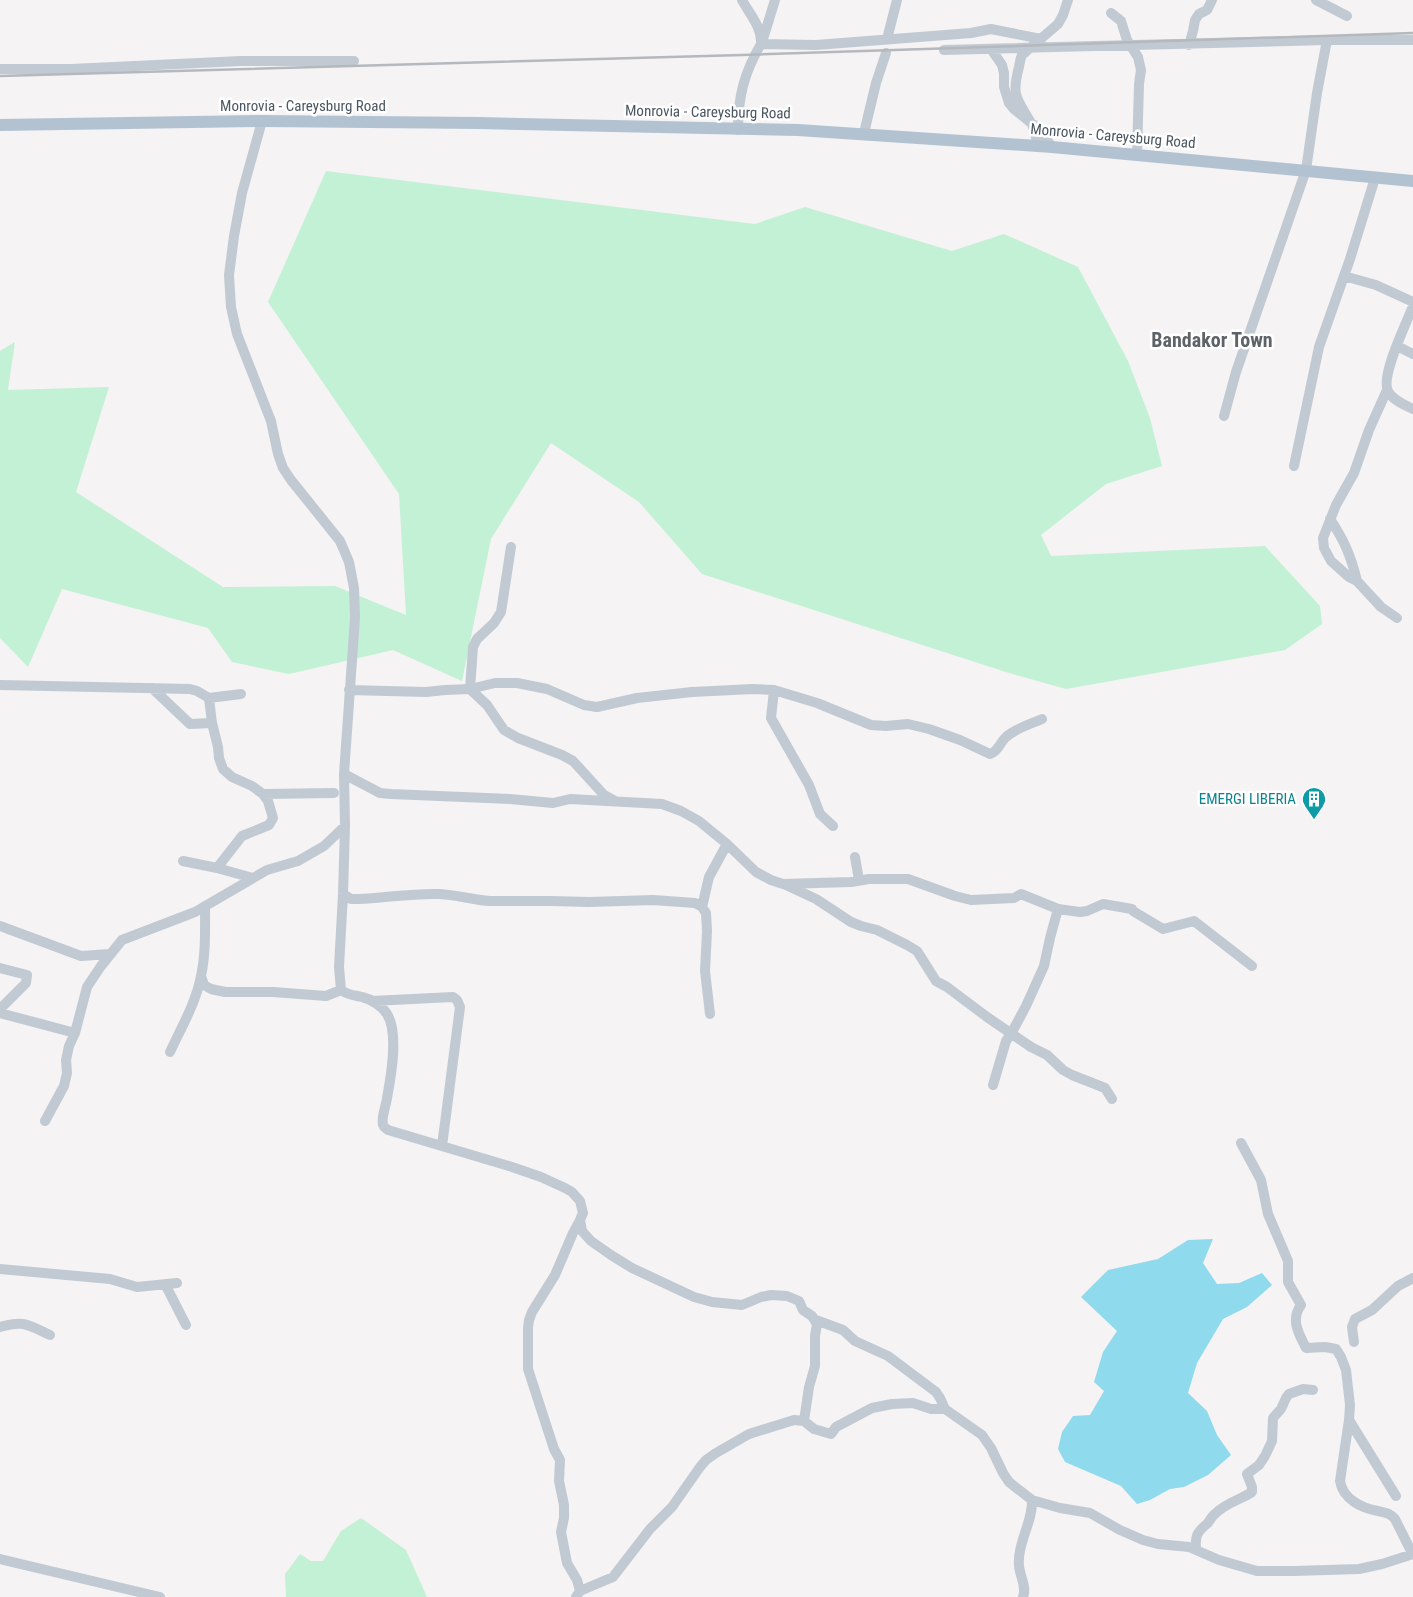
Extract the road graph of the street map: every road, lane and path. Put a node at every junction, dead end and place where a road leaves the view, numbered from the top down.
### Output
1 (742, 0) edge
2 (774, 0) edge
3 (897, 0) edge
4 (1068, 0) edge
5 (1212, 0) edge
6 (1316, 0) edge
7 (1111, 13) dead end
8 (1347, 16) dead end
9 (887, 39) junction
10 (1041, 39) junction
11 (1327, 40) junction
12 (1413, 40) edge
13 (761, 44) junction
14 (1189, 44) junction
15 (1132, 46) junction
16 (1031, 48) junction
17 (992, 49) junction
18 (944, 50) dead end
19 (886, 54) dead end
20 (354, 61) dead end
21 (0, 69) edge
22 (262, 121) junction
23 (1032, 124) junction
24 (0, 125) edge
25 (738, 130) junction
26 (864, 134) junction
27 (1038, 146) junction
28 (1052, 146) junction
29 (1136, 155) junction
30 (1306, 170) junction
31 (1375, 178) junction
32 (1413, 181) edge
33 (1344, 276) junction
34 (1413, 304) edge
35 (1397, 346) junction
36 (1413, 354) edge
37 (1387, 390) junction
38 (1413, 409) edge
39 (1224, 416) dead end
40 (1294, 466) dead end
41 (1330, 519) junction
42 (511, 548) dead end
43 (1357, 581) junction
44 (1397, 618) dead end
45 (0, 685) edge
46 (152, 688) junction
47 (470, 689) junction
48 (350, 690) junction
49 (774, 690) junction
50 (241, 694) dead end
51 (209, 698) junction
52 (1042, 719) dead end
53 (212, 722) junction
54 (344, 774) junction
55 (334, 793) dead end
56 (263, 794) junction
57 (604, 798) junction
58 (345, 826) junction
59 (833, 826) dead end
60 (727, 844) junction
61 (855, 857) dead end
62 (183, 861) dead end
63 (217, 868) junction
64 (253, 878) junction
65 (859, 880) junction
66 (783, 884) junction
67 (343, 894) junction
68 (205, 906) junction
69 (702, 907) junction
70 (1058, 909) junction
71 (0, 926) edge
72 (110, 954) junction
73 (1252, 966) dead end
74 (0, 968) edge
75 (201, 976) junction
76 (340, 990) junction
77 (372, 1001) junction
78 (0, 1009) edge
79 (0, 1013) edge
80 (710, 1014) dead end
81 (75, 1033) junction
82 (1012, 1034) junction
83 (170, 1052) dead end
84 (993, 1084) dead end
85 (1112, 1099) dead end
86 (46, 1121) dead end
87 (1241, 1143) dead end
88 (442, 1146) junction
89 (580, 1220) junction
90 (0, 1269) edge
91 (1413, 1278) edge
92 (177, 1283) dead end
93 (166, 1284) junction
94 (816, 1320) junction
95 (186, 1325) dead end
96 (0, 1327) edge
97 (50, 1336) dead end
98 (1354, 1342) dead end
99 (1313, 1390) dead end
100 (945, 1409) junction
101 (804, 1420) junction
102 (1349, 1420) junction
103 (1396, 1496) dead end
104 (1032, 1500) junction
105 (1193, 1546) junction
106 (1413, 1553) edge
107 (0, 1559) edge
108 (578, 1594) edge
109 (160, 1597) edge
110 (1023, 1597) edge

1 - 13 street
2 - 13 street
3 - 9 street
4 - 10 street
5 - 14 street
6 - 8 street
7 - 15 street
9 - 10 street
9 - 13 street
10 - 16 street
11 - 12 street
11 - 14 street
11 - 30 street
13 - 25 street
14 - 15 street
15 - 16 street
15 - 29 street
16 - 17 street
16 - 23 street
17 - 18 street
17 - 23 street
19 - 26 street
20 - 21 street
22 - 24 main road, Monrovia - Careysburg Road
22 - 25 main road, Monrovia - Careysburg Road
22 - 48 street
23 - 27 street
23 - 28 street
25 - 26 main road, Monrovia - Careysburg Road
26 - 27 main road, Monrovia - Careysburg Road
27 - 28 main road, Monrovia - Careysburg Road
28 - 29 main road, Monrovia - Careysburg Road
29 - 30 main road, Monrovia - Careysburg Road
30 - 31 main road, Monrovia - Careysburg Road
30 - 39 street
31 - 32 main road, Monrovia - Careysburg Road
31 - 33 street
33 - 34 street
33 - 40 street
34 - 35 street
35 - 36 street
35 - 37 street
37 - 38 street
37 - 41 street
41 - 43 street
41 - 43 street
42 - 47 street
43 - 44 street
45 - 46 street
46 - 51 street
46 - 53 street
47 - 48 street
47 - 49 street
47 - 57 street
48 - 54 street
49 - 52 street
49 - 59 street
50 - 51 street
51 - 53 street
53 - 56 street
54 - 57 street
54 - 58 street
55 - 56 street
56 - 63 street
57 - 60 street
58 - 64 street
58 - 67 street
60 - 66 street
60 - 69 street
61 - 65 street
62 - 63 street
63 - 64 street
64 - 68 street
65 - 66 street
65 - 70 street
66 - 82 street
67 - 69 street
67 - 76 street
68 - 72 street
68 - 75 street
69 - 80 street
70 - 73 street
70 - 82 street
71 - 72 street
72 - 81 street
74 - 78 street
75 - 76 street
75 - 83 street
76 - 77 street
77 - 88 street
77 - 88 street
79 - 81 street
81 - 86 street
82 - 84 street
82 - 85 street
87 - 102 street
88 - 89 street
89 - 94 street
89 - 108 street
90 - 93 street
91 - 98 street
92 - 93 street
93 - 95 street
94 - 100 street
94 - 101 street
96 - 97 street
99 - 105 street
100 - 101 street
100 - 104 street
101 - 108 street
102 - 103 street
102 - 106 street
104 - 105 street
104 - 110 street
105 - 106 street
107 - 109 street

